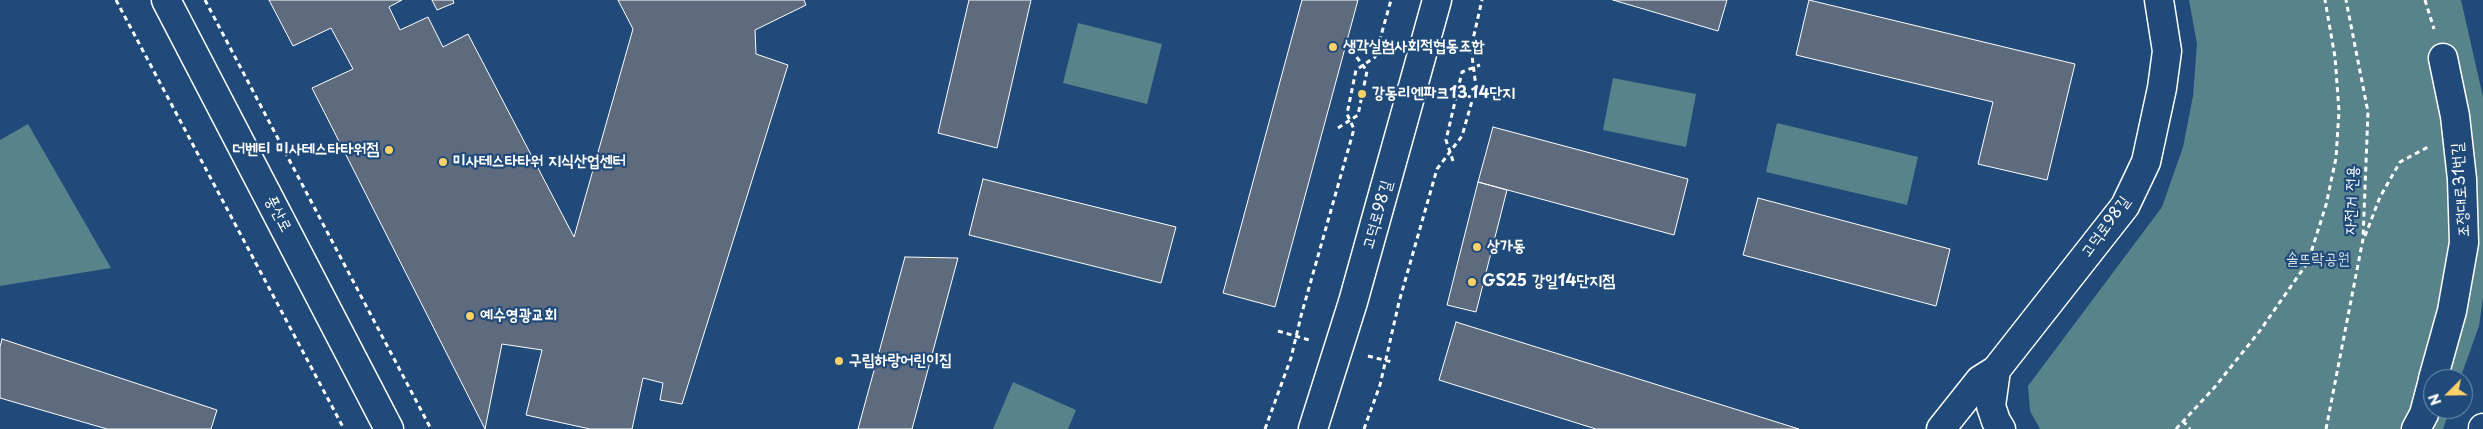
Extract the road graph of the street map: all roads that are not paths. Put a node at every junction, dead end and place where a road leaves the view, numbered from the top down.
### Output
1 (166, 0) edge
2 (1437, 0) edge
3 (2159, 0) edge
4 (2443, 58) dead end
5 (2436, 369) edge
6 (1996, 370) junction
7 (2423, 416) edge
8 (389, 429) edge
9 (1314, 429) edge
10 (1941, 429) edge
11 (2002, 429) edge
12 (2416, 429) edge

1 - 8 street, 풍산로
2 - 9 street, 고덕로98길
3 - 6 street, 고덕로98길
4 - 5 street, 조정대로31번길
6 - 10 street, 고덕로98길
6 - 11 street
7 - 12 street, 조정대로31번길

